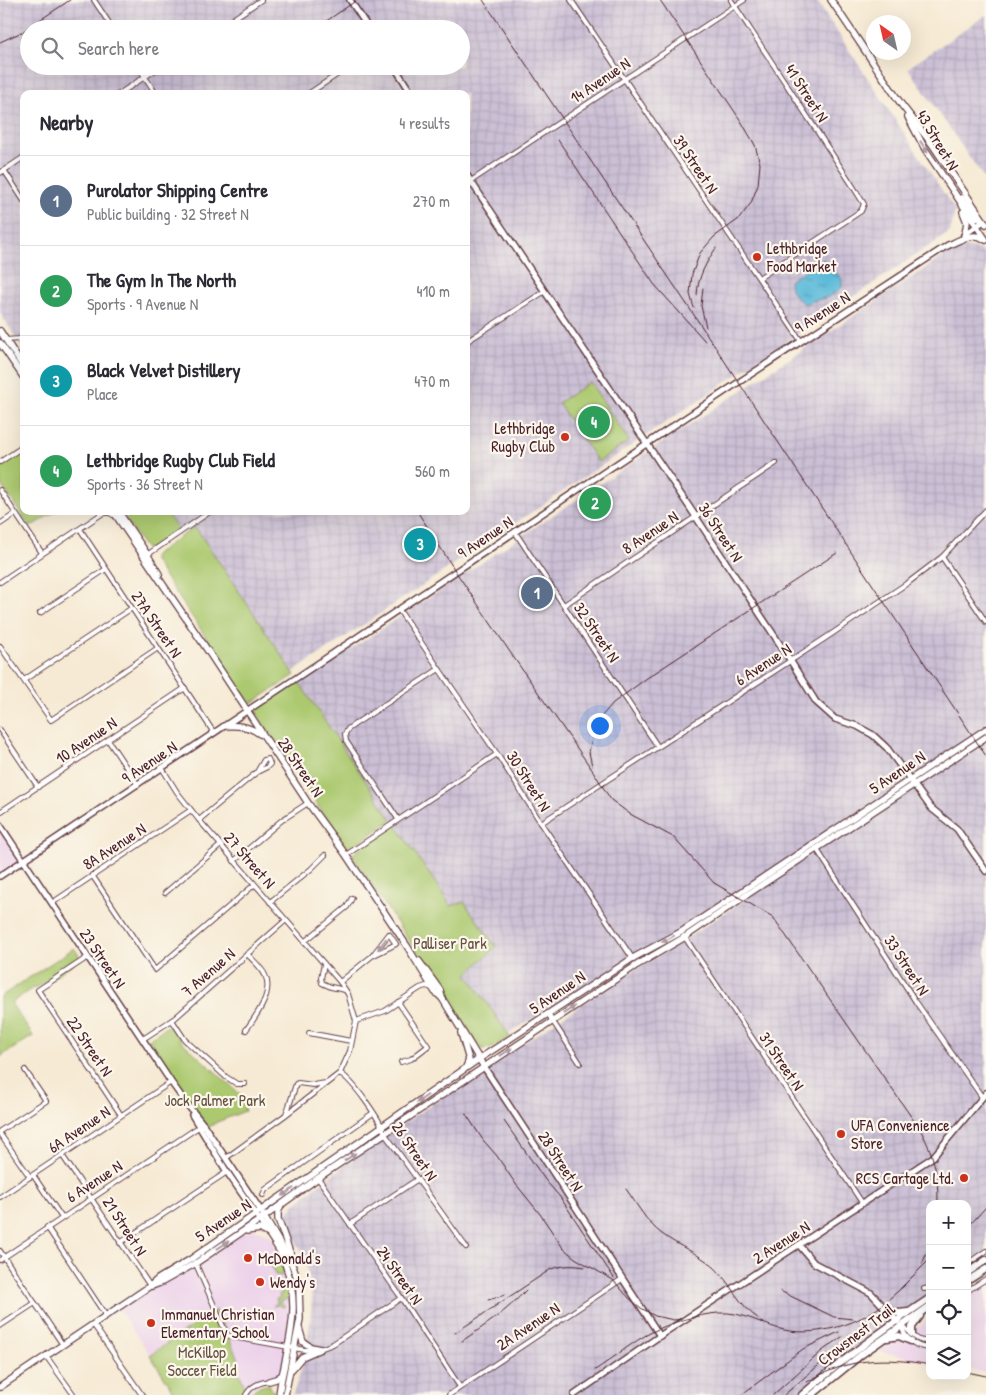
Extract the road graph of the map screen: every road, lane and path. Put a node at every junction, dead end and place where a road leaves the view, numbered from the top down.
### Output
1 (94, 0) edge
2 (261, 0) edge
3 (350, 0) edge
4 (571, 0) edge
5 (731, 0) edge
6 (744, 0) edge
7 (831, 0) edge
8 (735, 6) junction
9 (107, 20) edge
10 (231, 20) edge
11 (363, 20) edge
12 (148, 75) edge
13 (336, 75) edge
14 (400, 75) edge
15 (145, 77) junction
16 (624, 79) junction
17 (125, 90) edge
18 (153, 90) edge
19 (314, 90) edge
20 (409, 90) edge
21 (901, 104) junction
22 (20, 160) edge
23 (2, 172) edge
24 (941, 172) junction
25 (471, 181) joint
26 (20, 196) edge
27 (960, 200) junction
28 (985, 222) edge
29 (977, 226) junction
30 (986, 232) edge
31 (965, 234) junction
32 (986, 240) edge
33 (946, 246) junction
34 (759, 278) junction
35 (545, 291) junction
36 (0, 331) edge
37 (470, 339) edge
38 (20, 340) edge
39 (801, 341) junction
40 (3, 342) edge
41 (16, 345) junction
42 (20, 356) edge
43 (20, 371) edge
44 (646, 444) junction
45 (20, 449) edge
46 (0, 462) edge
47 (776, 463) dead end
48 (0, 490) edge
49 (986, 510) edge
50 (16, 514) junction
51 (100, 515) edge
52 (113, 515) edge
53 (115, 515) edge
54 (120, 515) edge
55 (205, 515) edge
56 (696, 517) junction
57 (117, 518) junction
58 (0, 524) edge
59 (80, 529) junction
60 (515, 532) junction
61 (42, 553) junction
62 (145, 556) junction
63 (942, 557) junction
64 (106, 569) junction
65 (0, 582) edge
66 (564, 605) junction
67 (132, 608) junction
68 (399, 610) junction
69 (40, 612) dead end
70 (986, 622) edge
71 (0, 646) edge
72 (158, 648) junction
73 (790, 661) junction
74 (439, 669) junction
75 (24, 680) junction
76 (186, 688) junction
77 (247, 712) junction
78 (224, 726) junction
79 (986, 729) edge
80 (0, 730) edge
81 (214, 732) junction
82 (264, 737) junction
83 (986, 737) edge
84 (108, 740) junction
85 (658, 747) junction
86 (497, 754) junction
87 (162, 768) junction
88 (256, 772) dead end
89 (912, 782) junction
90 (138, 785) junction
91 (38, 787) junction
92 (308, 803) junction
93 (191, 810) junction
94 (0, 812) edge
95 (398, 819) junction
96 (199, 820) junction
97 (541, 823) junction
98 (0, 825) edge
99 (220, 845) junction
100 (815, 847) junction
101 (325, 855) dead end
102 (346, 855) junction
103 (23, 861) junction
104 (234, 861) junction
105 (986, 871) edge
106 (0, 876) edge
107 (92, 876) junction
108 (254, 885) junction
109 (165, 893) dead end
110 (352, 898) dead end
111 (270, 902) junction
112 (52, 903) junction
113 (286, 920) junction
114 (683, 934) junction
115 (304, 942) junction
116 (407, 946) junction
117 (247, 954) junction
118 (372, 956) junction
119 (88, 957) junction
120 (632, 958) junction
121 (324, 964) junction
122 (637, 965) junction
123 (425, 975) junction
124 (340, 982) junction
125 (420, 988) junction
126 (433, 988) junction
127 (345, 990) junction
128 (442, 998) junction
129 (398, 1002) junction
130 (548, 1014) junction
131 (172, 1020) junction
132 (456, 1020) junction
133 (356, 1021) junction
134 (552, 1021) junction
135 (246, 1030) dead end
136 (308, 1033) dead end
137 (143, 1039) junction
138 (351, 1041) junction
139 (480, 1059) junction
140 (401, 1062) dead end
141 (580, 1063) dead end
142 (484, 1067) junction
143 (25, 1070) dead end
144 (462, 1072) junction
145 (340, 1073) junction
146 (171, 1082) junction
147 (330, 1082) junction
148 (245, 1084) dead end
149 (984, 1095) edge
150 (373, 1113) junction
151 (121, 1115) junction
152 (284, 1116) junction
153 (201, 1126) junction
154 (382, 1126) junction
155 (0, 1133) edge
156 (385, 1134) junction
157 (62, 1155) junction
158 (226, 1158) junction
159 (227, 1172) junction
160 (31, 1176) junction
161 (318, 1178) junction
162 (418, 1179) junction
163 (263, 1195) dead end
164 (0, 1197) edge
165 (92, 1198) junction
166 (863, 1204) junction
167 (282, 1205) junction
168 (258, 1213) junction
169 (62, 1218) junction
170 (262, 1218) junction
171 (350, 1224) junction
172 (47, 1227) junction
173 (238, 1235) junction
174 (270, 1235) junction
175 (120, 1243) junction
176 (799, 1245) junction
177 (466, 1247) dead end
178 (0, 1251) edge
179 (986, 1251) edge
180 (2, 1259) edge
181 (195, 1260) junction
182 (986, 1260) edge
183 (971, 1261) edge
184 (986, 1268) edge
185 (971, 1270) edge
186 (296, 1275) junction
187 (622, 1278) junction
188 (971, 1278) edge
189 (986, 1279) edge
190 (150, 1286) junction
191 (969, 1290) edge
192 (401, 1298) junction
193 (926, 1301) edge
194 (35, 1303) junction
195 (926, 1309) edge
196 (887, 1310) junction
197 (926, 1310) edge
198 (909, 1312) junction
199 (106, 1316) junction
200 (899, 1323) junction
201 (93, 1324) junction
202 (0, 1326) edge
203 (298, 1326) junction
204 (660, 1336) junction
205 (911, 1338) junction
206 (926, 1341) edge
207 (879, 1342) junction
208 (63, 1345) junction
209 (926, 1346) edge
210 (292, 1348) junction
211 (320, 1349) junction
212 (46, 1356) junction
213 (289, 1372) junction
214 (282, 1375) junction
215 (269, 1382) junction
216 (0, 1387) edge
217 (460, 1387) junction
218 (279, 1393) edge
219 (74, 1395) edge
220 (142, 1395) edge
221 (246, 1395) edge
222 (285, 1395) edge
223 (449, 1395) edge
224 (574, 1395) edge
225 (802, 1395) edge
226 (812, 1395) edge

1 - 9 street
2 - 10 street
3 - 11 street
4 - 16 street, 39 Street N
5 - 8 street, 41 Street N
6 - 8 street, 14 Avenue N
7 - 21 main road, 43 Street N
8 - 16 street, 14 Avenue N
8 - 34 street, 41 Street N
12 - 15 street
13 - 19 street
14 - 20 street
15 - 17 street
15 - 18 street
16 - 25 street, 14 Avenue N
16 - 34 street, 39 Street N
21 -> 24 main road, 43 Street N
21 - 28 main road, 43 Street N
22 - 23 street
23 - 26 street
24 - 27 main road, 43 Street N
24 - 28 main road
25 - 35 street, 36 Street N
27 - 29 main road, 43 Street N
27 - 31 main road
28 - 29 street, 9 Avenue N
29 - 30 main road
29 - 31 street, 9 Avenue N
29 - 32 main road, 43 Street N
31 - 33 street, 9 Avenue N
32 - 33 main road
33 - 39 street, 9 Avenue N
34 - 39 street, 39 Street N
35 - 37 street
35 - 44 street, 36 Street N
36 - 40 main road
38 - 41 street
39 - 44 street, 9 Avenue N
40 - 41 main road
40 - 41 street
40 - 43 main road
41 - 42 main road
44 - 56 street, 36 Street N
44 - 60 street, 9 Avenue N
45 - 46 street
47 - 56 street, 8 Avenue N
48 - 50 street
49 - 63 street, 6 Avenue N
50 - 58 street
50 - 61 street
51 - 59 street
52 - 57 street
53 - 57 main road, 28 Street N
54 - 62 main road, 28 Street N
55 - 62 street
56 - 66 street, 8 Avenue N
56 - 73 street, 36 Street N
57 - 62 main road, 28 Street N
59 - 61 street
59 - 64 street, 27A Street N
60 - 66 street, 32 Street N
60 - 68 street, 9 Avenue N
61 - 65 street
62 - 77 main road, 28 Street N
63 - 70 street
63 - 73 street, 6 Avenue N
64 - 67 street, 27A Street N
64 - 69 street
66 - 85 street, 32 Street N
67 - 72 street, 27A Street N
67 - 75 street
68 - 74 street, 30 Street N
68 - 77 street, 9 Avenue N
71 - 75 street
72 - 75 street
72 - 76 street, 27A Street N
73 - 85 street, 6 Avenue N
73 - 89 street, 36 Street N
74 - 86 street, 30 Street N
74 - 95 street
76 - 81 street, 27A Street N
76 - 84 street, 10 Avenue N
77 - 78 street, 9 Avenue N
77 - 82 main road, 28 Street N
78 - 81 street, 9 Avenue N
78 - 82 main road
79 - 89 main road, 5 Avenue N
80 - 91 street
81 - 87 street, 9 Avenue N
82 - 92 main road, 28 Street N
83 - 89 main road, 5 Avenue N
84 - 90 street
84 - 91 street, 10 Avenue N
85 - 97 street, 6 Avenue N
86 - 95 street
86 - 97 street, 30 Street N
87 - 90 street, 9 Avenue N
87 - 93 street, 27 Street N
88 - 96 street
89 - 100 main road, 5 Avenue N
89 - 105 street, 36 Street N
90 - 103 street, 9 Avenue N
91 - 94 street, 10 Avenue N
92 - 102 main road, 28 Street N
92 - 104 street
93 - 96 street, 27 Street N
93 - 107 street, 8A Avenue N
95 - 102 street
96 - 99 street, 27 Street N
97 - 120 street, 30 Street N
98 - 103 street, 23 Street N
99 - 104 street, 27 Street N
99 - 109 street
100 - 114 main road, 5 Avenue N
100 - 149 street, 33 Street N
101 - 111 street
102 - 116 main road, 28 Street N
103 - 106 street, 9 Avenue N
103 - 112 street, 23 Street N
104 - 108 street, 27 Street N
107 - 108 street
107 - 112 street, 8A Avenue N
108 - 111 street, 27 Street N
110 - 115 street
111 - 113 street, 27 Street N
112 - 119 street, 23 Street N
113 - 115 street, 27 Street N
113 - 117 street, 7 Avenue N
114 -> 120 main road, 5 Avenue N
114 - 122 main road, 5 Avenue N
114 - 166 street, 31 Street N
115 - 121 street, 27 Street N
116 - 123 main road, 28 Street N
116 - 128 main road, 28 Street N
117 - 131 street, 7 Avenue N
117 - 135 street
118 -> 118 street
118 - 124 street
119 - 137 street, 23 Street N
119 - 151 street, 22 Street N
120 - 122 street, 30 Street N
120 - 130 main road, 5 Avenue N
121 - 124 street, 27 Street N
121 - 127 street
134 -> 122 main road, 5 Avenue N
123 - 125 street
123 - 126 main road, 28 Street N
124 - 127 street, 27 Street N
125 - 126 street
125 - 129 street
126 - 128 main road, 28 Street N
127 - 133 street, 27 Street N
128 - 132 main road, 28 Street N
129 - 133 street
129 - 140 street
130 - 134 street
130 - 139 main road, 5 Avenue N
131 - 137 street, 7 Avenue N
131 - 148 street
132 - 139 main road, 28 Street N
132 - 144 main road
133 - 138 street
134 - 141 street
142 -> 134 main road, 5 Avenue N
136 - 138 street
137 - 146 street, 23 Street N
138 - 145 street
139 - 142 main road, 28 Street N
139 - 144 main road, 5 Avenue N
142 - 156 main road, 5 Avenue N
142 - 187 street, 28 Street N
143 - 155 street
144 -> 154 main road, 5 Avenue N
145 - 147 street
145 - 150 street, 26 Street N
146 - 151 street, 6A Avenue N
146 - 153 street, 23 Street N
147 - 152 street
147 - 152 street
149 - 166 street, 2 Avenue N
150 - 154 street, 26 Street N
150 - 163 street, 5 Avenue N
151 - 157 street, 6A Avenue N
152 - 158 street
153 - 158 street, 23 Street N
153 - 159 street, 23 Street N
153 - 165 street, 6 Avenue N
154 - 156 street, 26 Street N
154 -> 168 main road, 5 Avenue N
155 - 160 street
161 -> 156 main road, 5 Avenue N
156 - 162 street, 26 Street N
157 - 160 street, 6A Avenue N
157 - 165 street, 21 Street N
158 - 168 street, 23 Street N
159 - 168 street, 23 Street N
159 - 175 street
160 - 164 street, 6A Avenue N
160 - 169 street
161 - 167 main road, 5 Avenue N
161 - 171 street, 24 Street N
162 - 171 street
162 - 177 street, 26 Street N
165 - 169 street, 6 Avenue N
165 - 175 street, 21 Street N
166 - 176 street, 2 Avenue N
167 - 170 main road, 5 Avenue N
167 - 186 main road
168 - 170 main road
168 - 181 main road, 5 Avenue N
169 - 172 street, 6 Avenue N
170 - 173 main road, 5 Avenue N
170 - 174 main road
170 - 186 main road
171 - 192 street, 24 Street N
172 - 180 street, 6 Avenue N
172 - 199 street
173 - 174 main road
181 -> 173 main road, 5 Avenue N
174 - 210 main road
175 - 190 street, 21 Street N
176 - 196 street
176 - 204 street, 2 Avenue N
178 - 180 street
179 - 183 street
180 - 194 street
181 - 190 main road, 5 Avenue N
181 - 210 street
182 - 185 highway
184 - 188 highway
186 - 203 main road
187 - 204 street, 28 Street N
187 - 217 street, 2A Avenue N
189 - 191 street
190 - 199 main road, 5 Avenue N
192 - 211 street
192 - 217 street, 24 Street N
193 - 198 highway, Crowsnest Trail
194 - 202 street
194 - 208 street
195 - 200 highway, Crowsnest Trail
196 - 198 highway
196 - 200 street
197 - 205 highway
198 - 200 highway, Crowsnest Trail
199 - 201 main road, 5 Avenue N
200 - 205 street
200 - 207 highway, Crowsnest Trail
200 - 225 highway, Crowsnest Trail
201 - 208 main road, 5 Avenue N
201 - 220 street
203 - 210 main road
203 - 211 main road
204 - 224 street, 2 Avenue N
205 - 206 street
205 - 207 highway
205 - 209 street
207 - 226 highway, Crowsnest Trail
208 - 212 main road, 5 Avenue N
210 - 211 street
210 - 213 main road
210 - 214 main road
211 - 213 main road
212 - 216 main road, 5 Avenue N
212 - 219 street
213 - 222 main road
214 - 215 main road
214 - 218 main road
215 - 218 main road
215 - 221 street
217 - 223 street, 2A Avenue N

